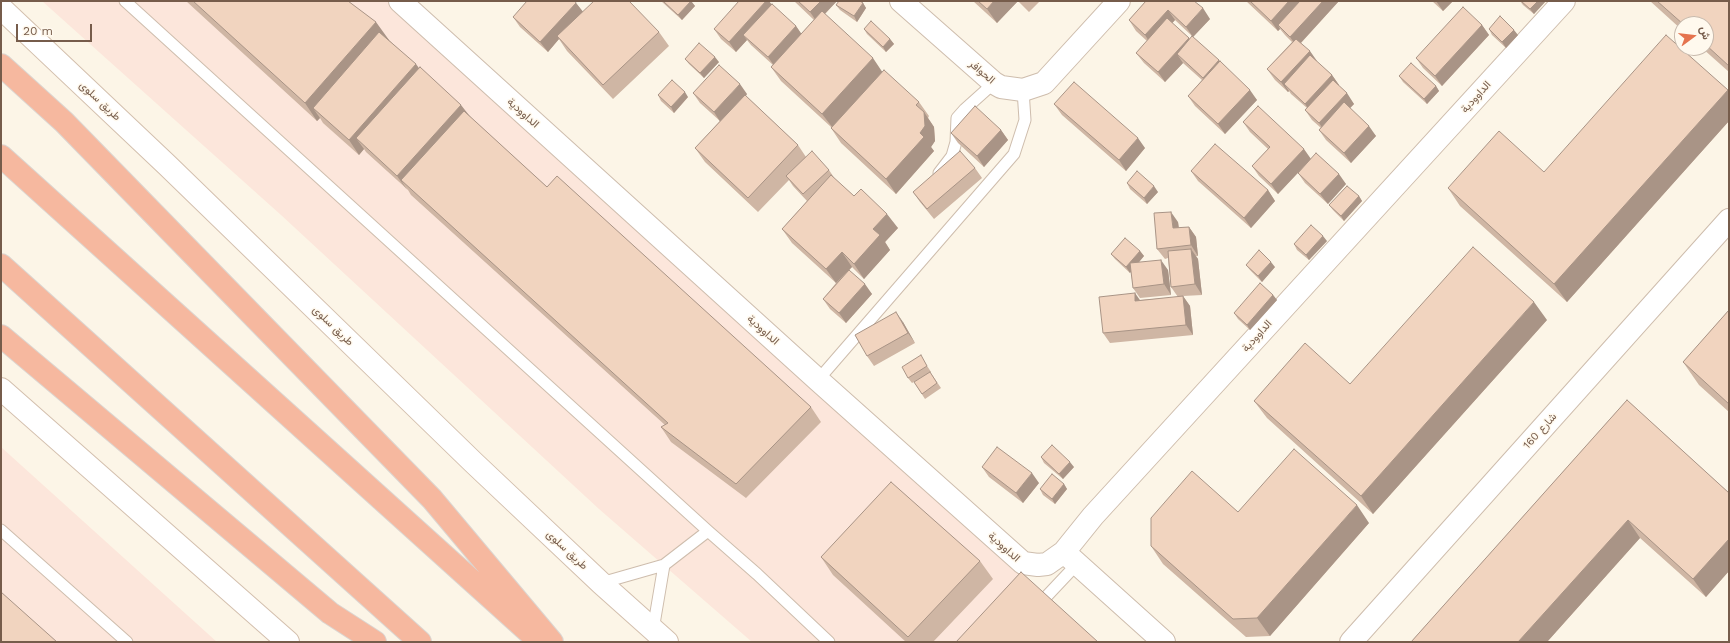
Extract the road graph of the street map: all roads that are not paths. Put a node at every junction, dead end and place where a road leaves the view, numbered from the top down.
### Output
1 (125, 1) edge
2 (400, 1) edge
3 (901, 1) edge
4 (1119, 1) edge
5 (1564, 1) edge
6 (1, 8) edge
7 (1, 65) edge
8 (994, 83) junction
9 (1023, 90) junction
10 (1, 156) edge
11 (933, 180) edge
12 (1729, 220) edge
13 (1, 265) edge
14 (1, 336) edge
15 (818, 380) junction
16 (6, 398) edge
17 (1, 530) edge
18 (708, 531) junction
19 (1070, 558) junction
20 (664, 564) junction
21 (601, 583) junction
22 (1046, 598) edge
23 (660, 636) edge
24 (127, 642) edge
25 (288, 642) edge
26 (375, 642) edge
27 (420, 642) edge
28 (539, 642) edge
29 (552, 642) edge
30 (829, 642) edge
31 (1164, 642) edge
32 (1351, 642) edge

1 - 18 lane
2 - 15 street, الداوودية
3 - 8 street, الحوافر
4 - 9 street, الحوافر
5 - 19 street, الداوودية
6 - 21 street, طريق سلوى
7 - 29 highway
8 - 9 street, الحوافر
8 - 11 lane
9 - 15 lane
10 - 28 highway
12 - 32 street, شارع 160
13 - 27 highway
14 - 26 highway
15 - 19 street, الداوودية
16 - 25 street
17 - 24 lane
18 - 20 lane
18 - 30 lane
19 - 22 lane
19 - 31 street
20 - 21 lane
20 - 23 lane
21 - 23 street, طريق سلوى

